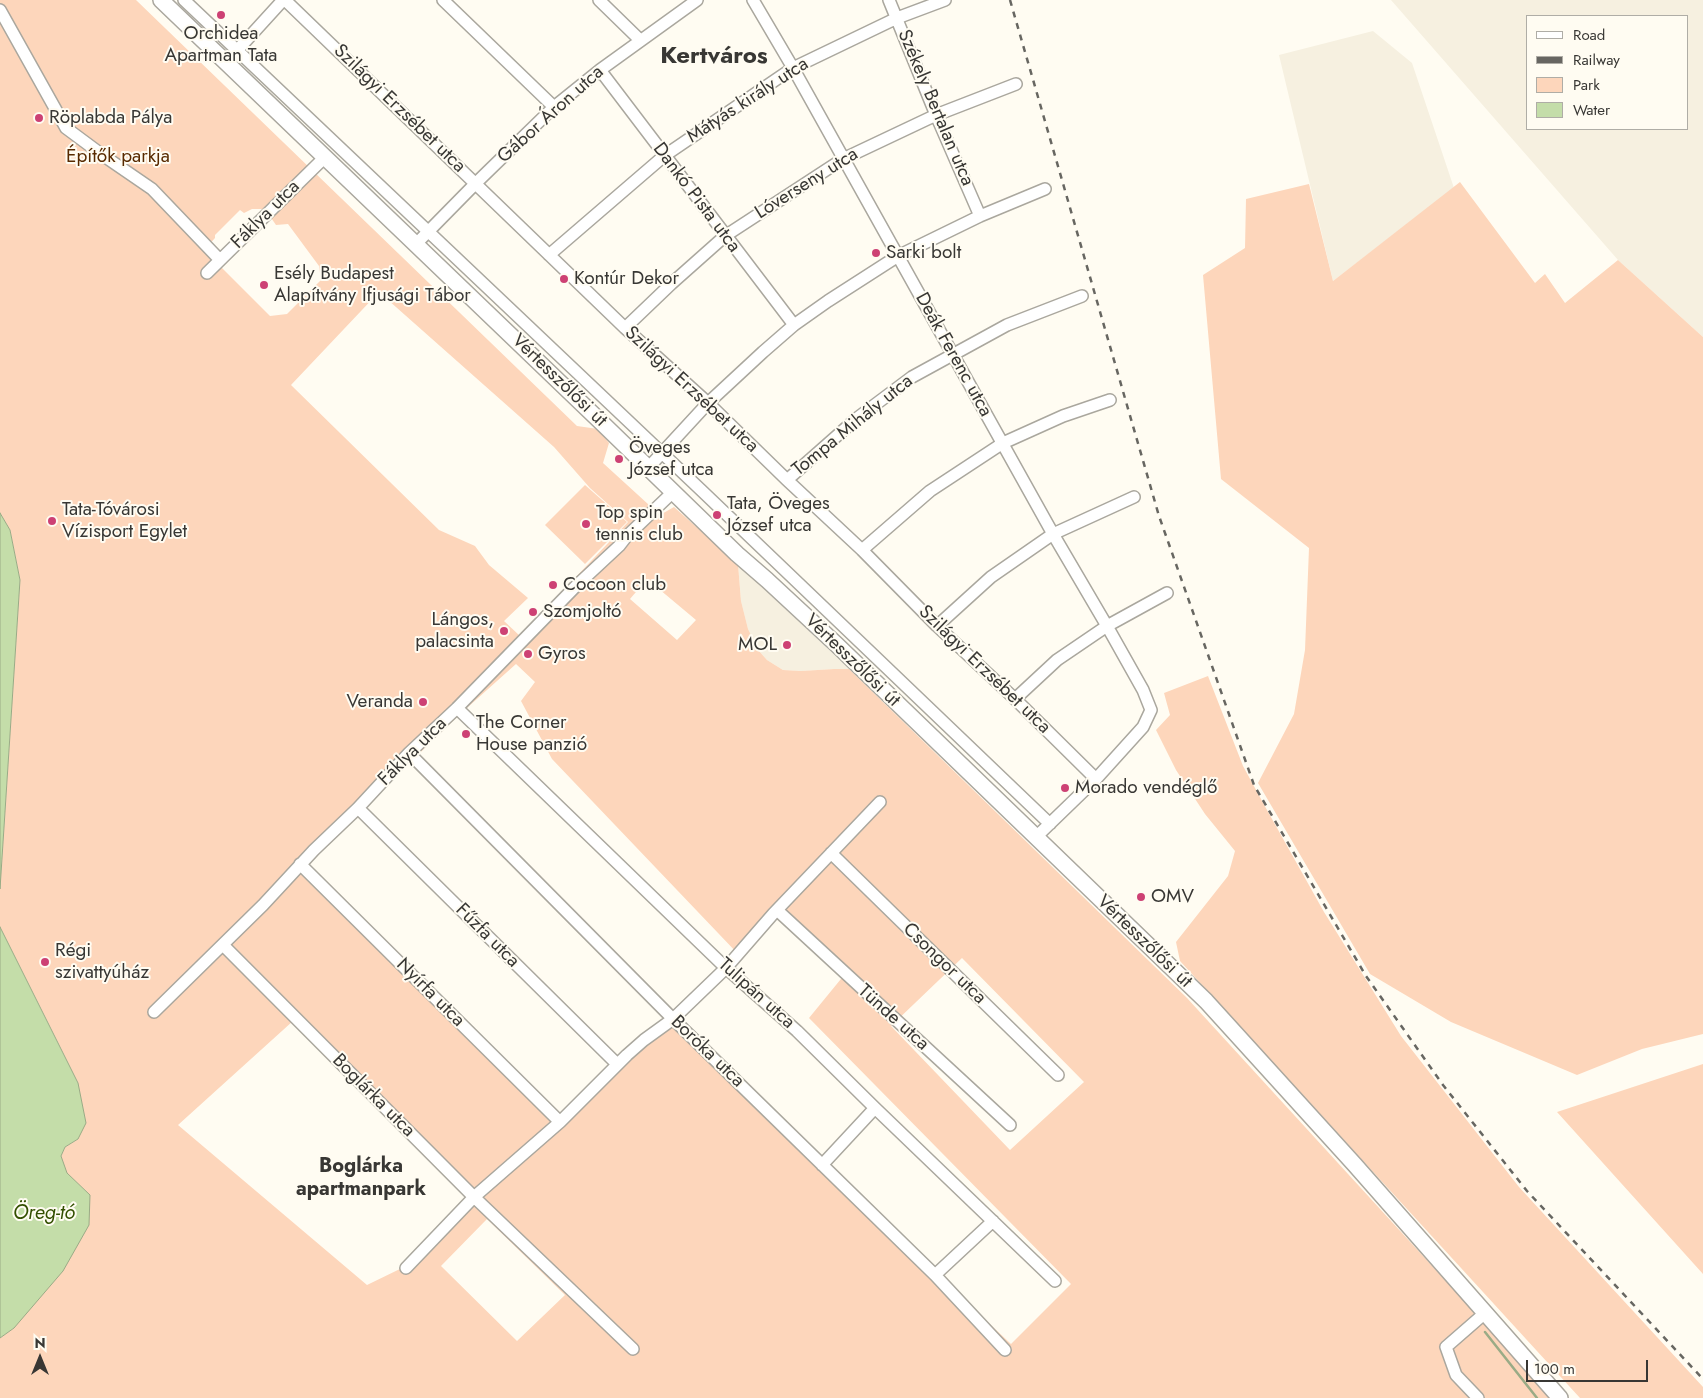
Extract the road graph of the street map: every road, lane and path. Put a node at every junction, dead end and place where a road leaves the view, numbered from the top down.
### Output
1 (161, 0) edge
2 (184, 0) edge
3 (284, 0) edge
4 (443, 0) edge
5 (599, 0) edge
6 (697, 0) edge
7 (753, 0) edge
8 (889, 0) edge
9 (945, 0) edge
10 (0, 10) edge
11 (897, 18) junction
12 (640, 40) junction
13 (238, 50) junction
14 (226, 63) junction
15 (793, 68) junction
16 (600, 70) junction
17 (1016, 84) dead end
18 (554, 107) junction
19 (936, 115) junction
20 (664, 156) junction
21 (325, 157) junction
22 (843, 159) junction
23 (476, 183) junction
24 (1045, 189) dead end
25 (980, 216) junction
26 (428, 232) junction
27 (725, 236) junction
28 (416, 244) junction
29 (550, 255) junction
30 (898, 256) junction
31 (220, 260) junction
32 (207, 272) dead end
33 (1082, 296) dead end
34 (794, 325) junction
35 (625, 328) junction
36 (953, 353) junction
37 (1110, 400) dead end
38 (708, 403) junction
39 (1003, 444) junction
40 (661, 453) junction
41 (649, 467) junction
42 (787, 480) junction
43 (673, 492) junction
44 (1134, 497) dead end
45 (1053, 534) junction
46 (862, 550) junction
47 (1167, 593) dead end
48 (937, 626) junction
49 (1107, 626) junction
50 (1015, 699) junction
51 (457, 708) junction
52 (971, 748) junction
53 (409, 753) junction
54 (958, 763) junction
55 (1096, 779) junction
56 (880, 802) dead end
57 (358, 808) junction
58 (1050, 824) junction
59 (1035, 838) junction
60 (831, 853) junction
61 (300, 864) junction
62 (777, 910) junction
63 (223, 945) junction
64 (726, 968) junction
65 (154, 1012) dead end
66 (674, 1019) junction
67 (617, 1064) junction
68 (1058, 1075) dead end
69 (875, 1108) junction
70 (560, 1122) junction
71 (1010, 1125) dead end
72 (822, 1165) junction
73 (474, 1197) junction
74 (993, 1221) junction
75 (406, 1268) dead end
76 (935, 1275) junction
77 (1055, 1281) dead end
78 (1485, 1313) junction
79 (633, 1349) dead end
80 (1005, 1350) dead end
81 (1478, 1398) edge
82 (1560, 1398) edge

1 - 14 main road, Vértesszőlősi út
2 - 13 street, Vértesszőlősi út
3 - 13 street
3 - 23 street, Szilágyi Erzsébet utca
4 - 18 street
5 - 12 street
6 - 12 street, Gábor Áron utca
7 - 15 street, Deák Ferenc utca
8 - 11 street, Székely Bertalan utca
9 - 11 street, Mátyás király utca
10 - 31 street
11 - 15 street, Mátyás király utca
11 - 19 street, Székely Bertalan utca
12 - 16 street, Gábor Áron utca
13 - 14 street
13 - 26 street, Vértesszőlősi út
14 - 21 main road, Vértesszőlősi út
15 - 20 street, Mátyás király utca
15 - 22 street, Deák Ferenc utca
16 - 18 street, Gábor Áron utca
16 - 20 street, Dankó Pista utca
17 - 19 street, Lóverseny utca
18 - 23 street, Gábor Áron utca
19 - 22 street, Lóverseny utca
19 - 25 street, Székely Bertalan utca
20 - 27 street, Dankó Pista utca
20 - 29 street, Mátyás király utca
21 - 28 main road, Vértesszőlősi út
21 - 31 street, Fáklya utca
22 - 27 street, Lóverseny utca
22 - 30 street, Deák Ferenc utca
23 - 26 street, Gábor Áron utca
23 - 29 street, Szilágyi Erzsébet utca
24 - 25 street
25 - 30 street
26 - 28 street, Gábor Áron utca
26 - 40 street, Vértesszőlősi út
27 - 34 street, Dankó Pista utca
27 - 35 street, Lóverseny utca
28 - 41 main road, Vértesszőlősi út
29 - 35 street, Szilágyi Erzsébet utca
30 - 34 street
30 - 36 street, Deák Ferenc utca
31 - 32 street, Fáklya utca
33 - 36 street, Tompa Mihály utca
34 - 38 street
35 - 38 street, Szilágyi Erzsébet utca
36 - 39 street, Deák Ferenc utca
36 - 42 street, Tompa Mihály utca
37 - 39 street
38 - 40 street
38 - 42 street, Szilágyi Erzsébet utca
39 - 45 street, Deák Ferenc utca
39 - 46 street
40 - 41 street
40 - 52 street, Vértesszőlősi út
41 - 43 main road, Vértesszőlősi út
42 - 46 street, Szilágyi Erzsébet utca
43 - 51 street, Fáklya utca
43 - 54 main road, Vértesszőlősi út
44 - 45 street
45 - 48 street
45 - 49 street, Deák Ferenc utca
46 - 48 street, Szilágyi Erzsébet utca
47 - 49 street
48 - 50 street, Szilágyi Erzsébet utca
49 - 50 street
49 - 55 street, Deák Ferenc utca
50 - 55 street, Szilágyi Erzsébet utca
51 - 53 street, Fáklya utca
51 - 64 street, Tulipán utca
52 - 54 street
52 - 58 street, Vértesszőlősi út
53 - 57 street, Fáklya utca
53 - 66 street, Boróka utca
54 - 59 main road, Vértesszőlősi út
55 - 58 street
56 - 60 street
57 - 61 street, Fáklya utca
57 - 67 street, Fűzfa utca
58 - 59 street
59 - 78 main road, Vértesszőlősi út
60 - 62 street
60 - 68 street, Csongor utca
61 - 63 street, Fáklya utca
61 - 70 street, Nyírfa utca
62 - 64 street
62 - 71 street, Tünde utca
63 - 65 street, Fáklya utca
63 - 73 street, Boglárka utca
64 - 66 street
64 - 69 street, Tulipán utca
66 - 67 street
66 - 72 street, Boróka utca
67 - 70 street
69 - 72 street
69 - 74 street, Tulipán utca
70 - 73 street
72 - 76 street, Boróka utca
73 - 75 street
73 - 79 street, Boglárka utca
74 - 76 street
74 - 77 street, Tulipán utca
76 - 80 street, Boróka utca
78 - 81 street
78 - 82 main road, Vértesszőlősi út

